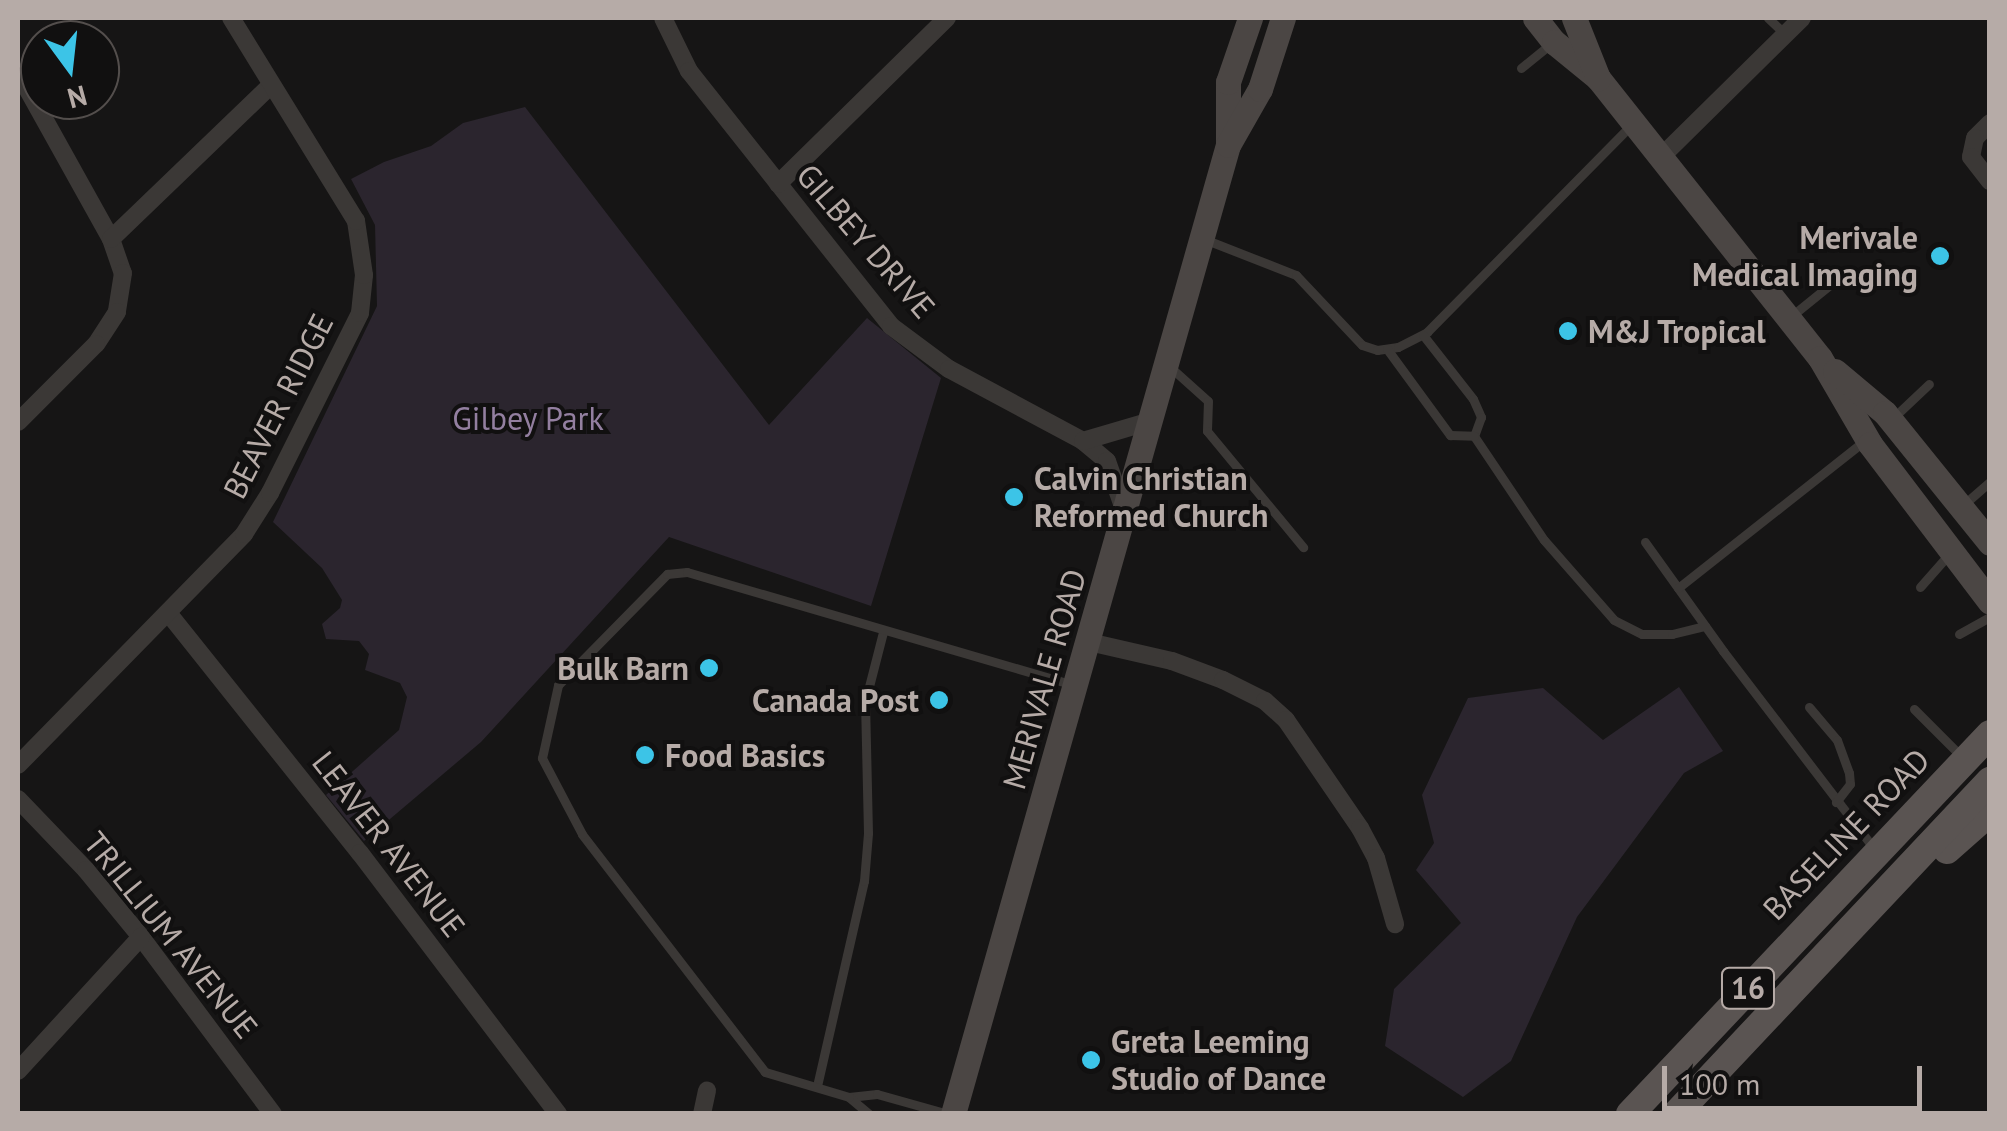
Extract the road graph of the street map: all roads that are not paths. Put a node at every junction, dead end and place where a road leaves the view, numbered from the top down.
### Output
1 (231, 18) edge
2 (663, 18) edge
3 (947, 18) edge
4 (1247, 18) edge
5 (1284, 18) edge
6 (1536, 18) edge
7 (1574, 18) edge
8 (1768, 18) edge
9 (1802, 18) edge
10 (1785, 34) junction
11 (1554, 42) junction
12 (1522, 68) dead end
13 (18, 72) edge
14 (1598, 78) junction
15 (270, 86) junction
16 (1990, 122) edge
17 (1634, 123) junction
18 (1228, 145) junction
19 (1661, 157) junction
20 (1990, 181) edge
21 (778, 184) junction
22 (111, 238) junction
23 (1202, 238) junction
24 (1837, 279) dead end
25 (1789, 318) junction
26 (1423, 335) junction
27 (1387, 349) junction
28 (1820, 358) junction
29 (1166, 365) junction
30 (1929, 384) dead end
31 (1890, 420) junction
32 (1151, 421) junction
33 (18, 422) edge
34 (1474, 436) junction
35 (1867, 439) junction
36 (1083, 442) junction
37 (1990, 482) edge
38 (1961, 507) junction
39 (1125, 512) junction
40 (1646, 542) dead end
41 (1990, 543) edge
42 (1303, 547) dead end
43 (1952, 551) junction
44 (1920, 587) dead end
45 (1678, 588) junction
46 (1990, 602) edge
47 (169, 614) junction
48 (1990, 616) edge
49 (1704, 626) junction
50 (883, 632) junction
51 (1959, 634) dead end
52 (1089, 642) junction
53 (1077, 686) junction
54 (1809, 707) dead end
55 (1914, 710) dead end
56 (1990, 734) edge
57 (1965, 760) junction
58 (18, 765) edge
59 (1990, 782) edge
60 (18, 799) edge
61 (1836, 802) junction
62 (1990, 812) edge
63 (1878, 853) junction
64 (1867, 912) junction
65 (1395, 924) dead end
66 (141, 937) junction
67 (18, 1071) edge
68 (817, 1086) junction
69 (708, 1090) dead end
70 (849, 1096) junction
71 (273, 1114) edge
72 (558, 1114) edge
73 (702, 1114) edge
74 (870, 1114) edge
75 (951, 1114) edge
76 (1630, 1114) edge
77 (1676, 1114) edge

1 - 15 street, BEAVER RIDGE
2 - 21 street, GILBEY DRIVE
3 - 21 street
4 - 18 main road, MERIVALE ROAD
5 - 18 main road, MERIVALE ROAD
6 - 11 main road
7 - 14 main road
8 - 10 lane
9 - 10 street
10 - 19 street
11 - 12 lane
11 - 14 main road
13 - 22 street
14 - 17 main road
15 - 22 street
15 - 47 street, BEAVER RIDGE
16 - 20 street
17 - 19 main road
17 - 26 lane
18 - 23 main road, MERIVALE ROAD
19 - 25 main road
21 - 36 street, GILBEY DRIVE
22 - 33 street
23 - 27 lane
23 - 29 main road, MERIVALE ROAD
24 - 25 lane
25 - 28 main road
26 - 27 lane
26 - 34 lane
27 - 34 lane
28 - 31 main road
28 - 35 main road
29 - 32 main road, MERIVALE ROAD
29 - 42 lane
30 - 31 lane
31 - 38 main road
32 - 36 street
32 - 39 main road, MERIVALE ROAD
34 - 49 lane
35 - 43 main road
35 - 45 lane
36 - 39 street, GILBEY DRIVE
37 - 38 lane
38 - 41 main road
39 - 52 main road, MERIVALE ROAD
40 - 45 lane
43 - 44 lane
43 - 46 main road
45 - 49 lane
47 - 58 street, BEAVER RIDGE
47 - 72 street, LEAVER AVENUE
48 - 51 lane
49 - 61 lane
50 - 53 lane
50 - 68 lane
50 - 68 lane
52 - 53 main road, MERIVALE ROAD
52 - 65 street
53 - 75 main road, MERIVALE ROAD
54 - 61 lane
55 - 57 lane
56 - 57 main road, BASELINE ROAD / 16
57 - 63 main road, BASELINE ROAD / 16
59 - 64 main road, BASELINE ROAD / 16
60 - 66 street, TRILLIUM AVENUE
61 - 63 lane
62 - 64 main road
63 - 76 main road, BASELINE ROAD / 16
64 - 77 main road, BASELINE ROAD / 16
66 - 67 street
66 - 71 street, TRILLIUM AVENUE
68 - 70 lane
69 - 73 street
70 - 74 lane
70 - 75 lane

